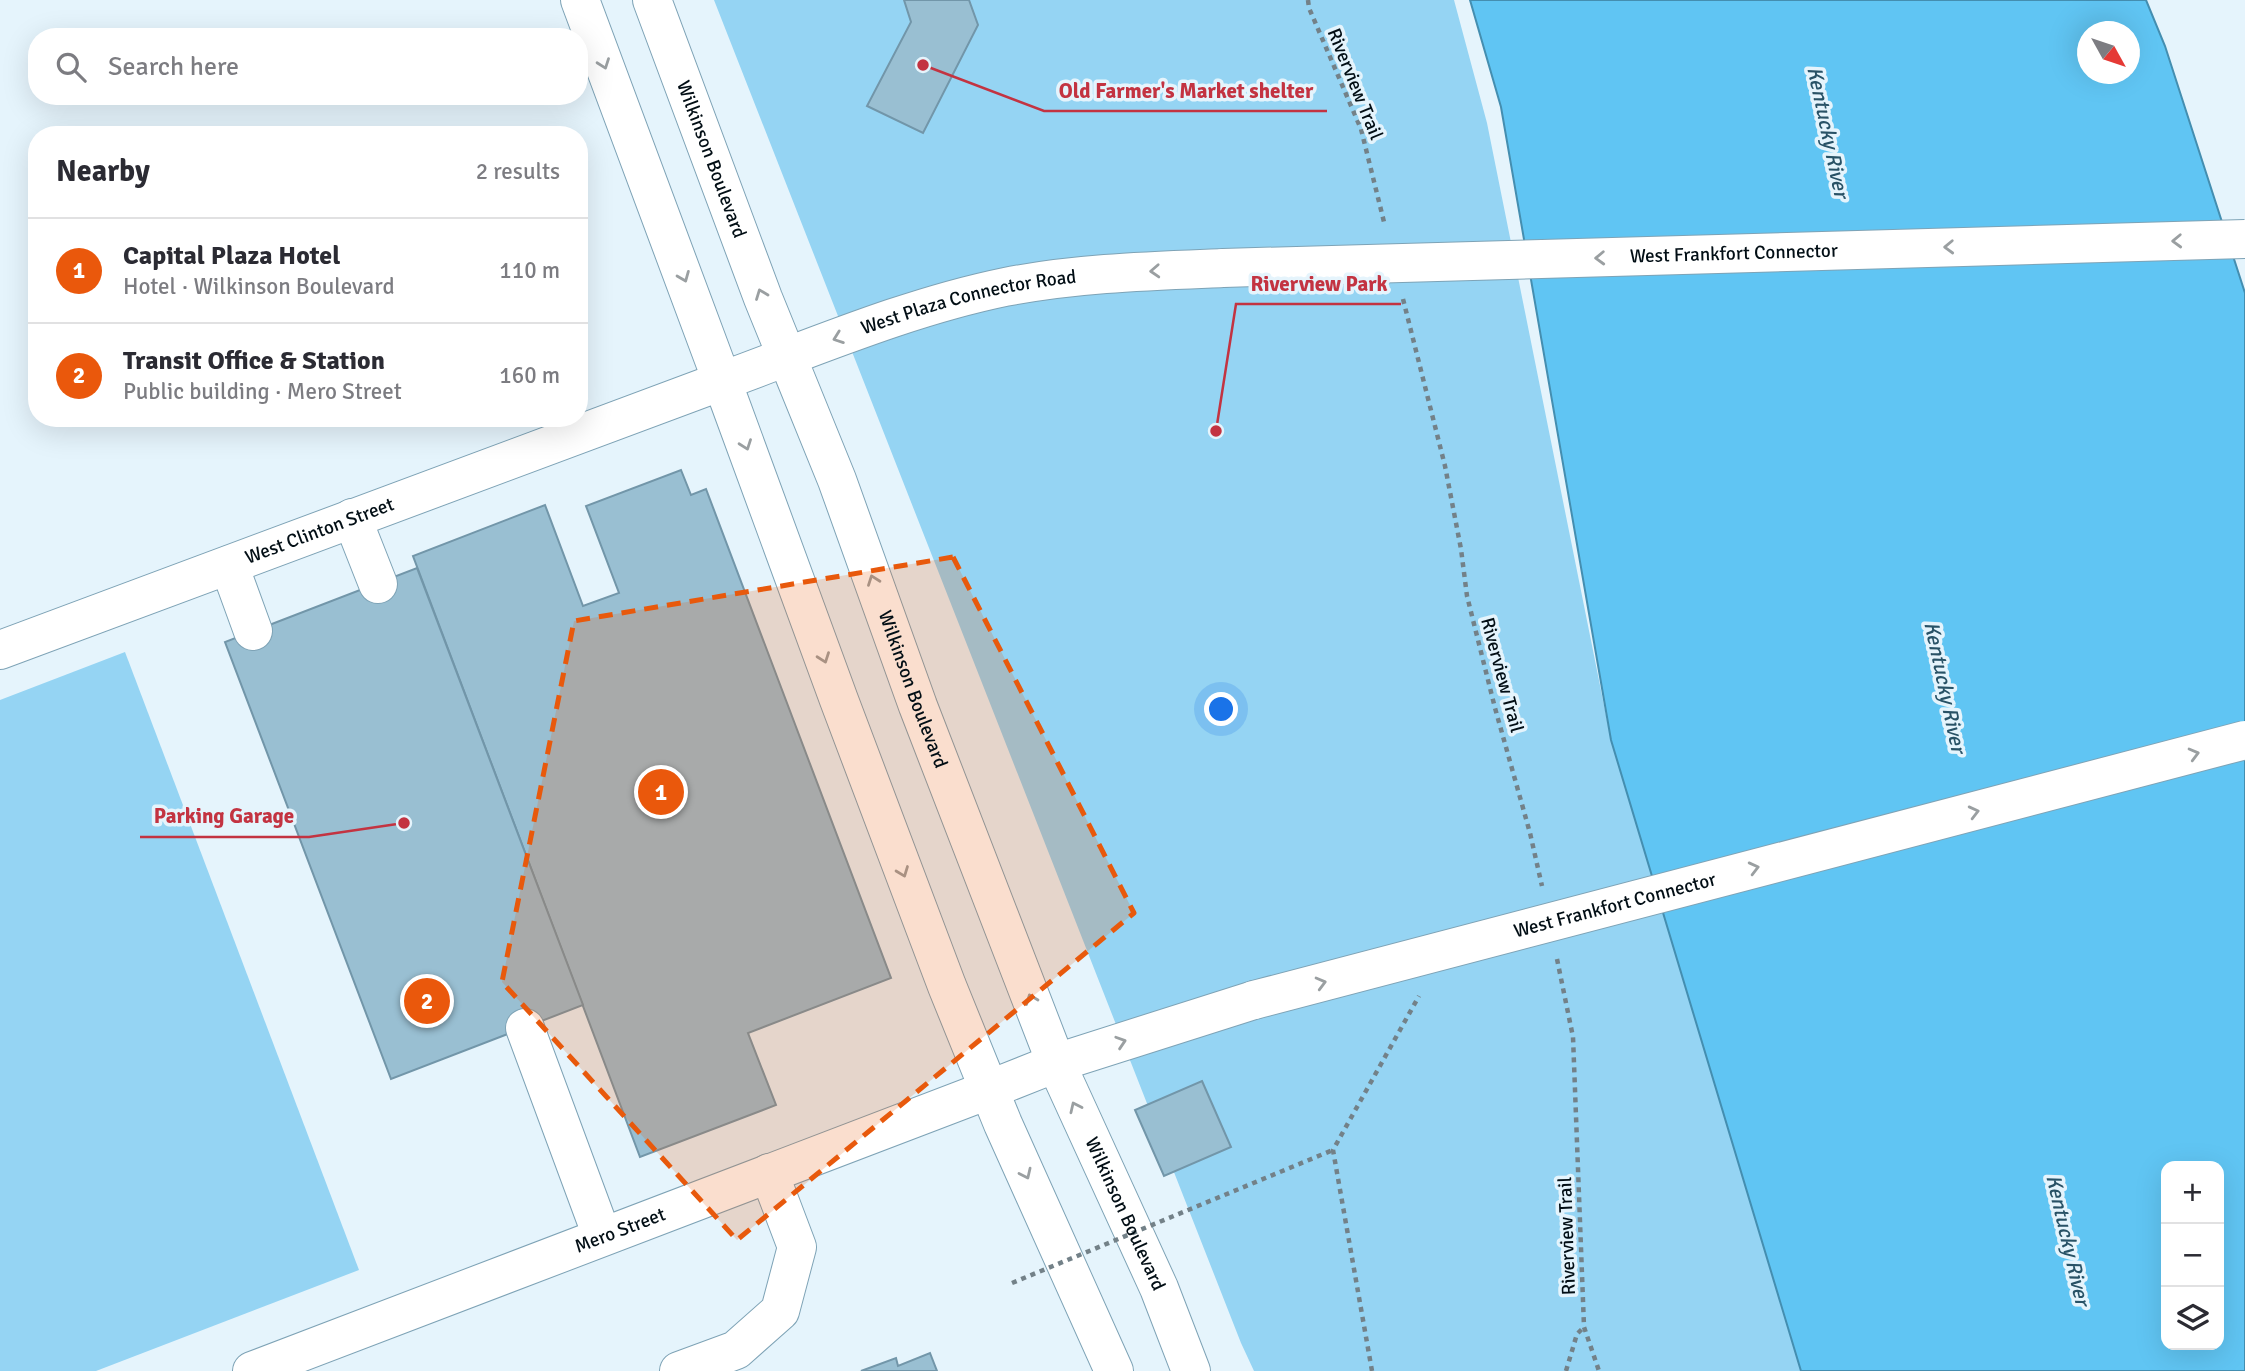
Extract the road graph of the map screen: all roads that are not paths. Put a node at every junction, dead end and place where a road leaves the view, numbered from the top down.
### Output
1 (580, 0) edge
2 (652, 0) edge
3 (2245, 239) edge
4 (1223, 268) joint
5 (787, 357) junction
6 (722, 381) junction
7 (352, 518) junction
8 (229, 565) junction
9 (378, 584) dead end
10 (253, 631) dead end
11 (0, 650) edge
12 (2245, 740) edge
13 (525, 1028) dead end
14 (1056, 1063) junction
15 (988, 1090) junction
16 (769, 1173) junction
17 (602, 1236) junction
18 (252, 1371) edge
19 (679, 1371) edge
20 (1114, 1371) edge
21 (1191, 1371) edge

1 -> 6 main road
5 -> 2 main road, Wilkinson Boulevard
3 -> 4 main road, West Frankfort Connector, bridge
4 -> 5 main road, West Plaza Connector Road
5 - 6 main road, West Plaza Connector Road
14 -> 5 main road, Wilkinson Boulevard
6 - 7 main road, West Clinton Street
6 -> 15 main road
7 - 8 main road, West Clinton Street
7 - 9 main road
8 - 10 main road
8 - 11 main road, West Clinton Street
14 -> 12 main road, West Frankfort Connector, bridge
13 - 17 main road
14 - 15 main road, West Frankfort Connector
21 -> 14 main road, Wilkinson Boulevard
15 - 16 main road, Mero Street
15 -> 20 main road
16 - 17 main road, Mero Street
16 - 19 main road
17 - 18 main road, Mero Street

